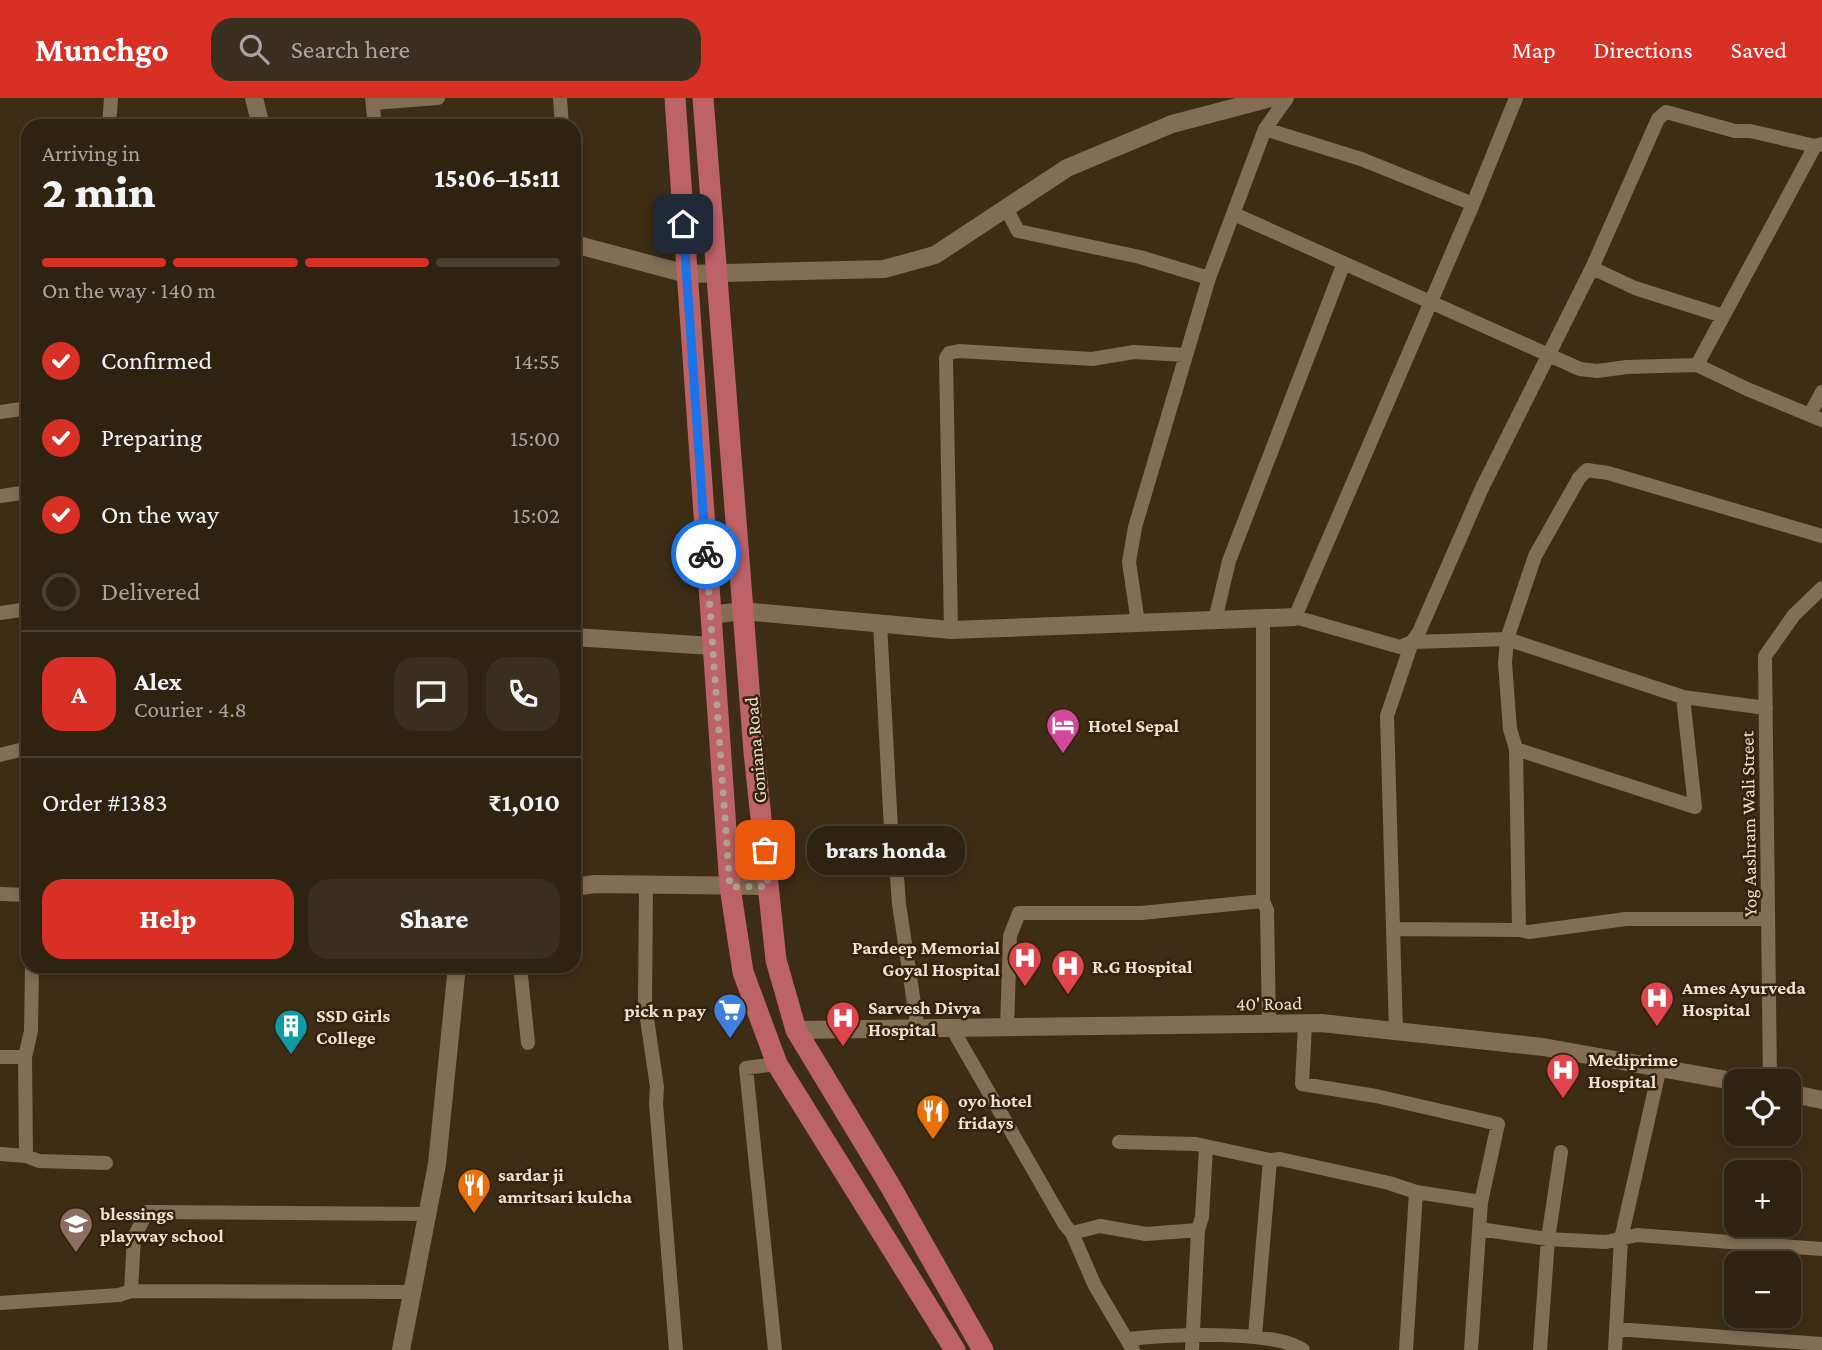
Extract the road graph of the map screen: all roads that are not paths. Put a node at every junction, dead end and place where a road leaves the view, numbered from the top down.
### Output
1 (111, 98) edge
2 (254, 98) edge
3 (439, 98) edge
4 (560, 98) edge
5 (675, 98) edge
6 (703, 98) edge
7 (1271, 98) edge
8 (1287, 98) edge
9 (1516, 98) edge
10 (373, 100) edge
11 (1668, 105) edge
12 (110, 119) edge
13 (259, 119) edge
14 (374, 119) edge
15 (562, 119) edge
16 (1265, 129) junction
17 (1818, 145) edge
18 (1473, 204) junction
19 (1006, 208) junction
20 (1234, 214) junction
21 (581, 246) edge
22 (1344, 263) junction
23 (1592, 268) junction
24 (717, 273) junction
25 (687, 274) junction
26 (1209, 278) junction
27 (1431, 302) junction
28 (1723, 316) junction
29 (1185, 355) junction
30 (1548, 356) junction
31 (1697, 365) junction
32 (1822, 392) edge
33 (21, 409) edge
34 (0, 412) edge
35 (1816, 417) edge
36 (21, 493) edge
37 (0, 496) edge
38 (1822, 536) edge
39 (1822, 588) edge
40 (21, 610) edge
41 (743, 611) junction
42 (0, 612) edge
43 (710, 615) junction
44 (1296, 617) junction
45 (1263, 618) junction
46 (1215, 620) junction
47 (880, 623) junction
48 (1138, 623) junction
49 (951, 630) junction
50 (581, 637) edge
51 (1507, 639) junction
52 (1412, 642) junction
53 (712, 646) junction
54 (1683, 697) junction
55 (1766, 708) junction
56 (1516, 749) junction
57 (21, 750) edge
58 (0, 755) edge
59 (646, 885) junction
60 (581, 886) edge
61 (768, 886) junction
62 (730, 887) junction
63 (0, 894) edge
64 (21, 895) edge
65 (1263, 901) junction
66 (1768, 919) junction
67 (1393, 929) junction
68 (1519, 930) junction
69 (32, 973) edge
70 (456, 973) edge
71 (521, 973) edge
72 (1269, 1024) junction
73 (1305, 1024) junction
74 (1007, 1029) junction
75 (796, 1030) junction
76 (918, 1030) junction
77 (953, 1030) junction
78 (1396, 1032) junction
79 (528, 1043) dead end
80 (0, 1056) edge
81 (25, 1057) junction
82 (777, 1064) junction
83 (1660, 1067) junction
84 (1770, 1069) edge
85 (1724, 1079) edge
86 (1801, 1096) edge
87 (1822, 1100) edge
88 (1119, 1142) dead end
89 (1206, 1148) junction
90 (1561, 1152) dead end
91 (0, 1154) edge
92 (26, 1156) junction
93 (1270, 1160) junction
94 (106, 1163) dead end
95 (1416, 1192) junction
96 (1481, 1202) junction
97 (427, 1214) junction
98 (1479, 1229) junction
99 (1198, 1230) junction
100 (1072, 1233) junction
101 (1548, 1238) junction
102 (1621, 1238) junction
103 (1822, 1249) edge
104 (131, 1291) junction
105 (412, 1292) junction
106 (0, 1303) edge
107 (1616, 1329) junction
108 (1255, 1336) junction
109 (1193, 1343) edge
110 (1130, 1344) edge
111 (1822, 1344) edge
112 (401, 1350) edge
113 (676, 1350) edge
114 (775, 1350) edge
115 (955, 1350) edge
116 (983, 1350) edge
117 (1303, 1350) edge
118 (1406, 1350) edge
119 (1471, 1350) edge
120 (1540, 1350) edge
121 (1615, 1350) edge

1 - 12 street
2 - 13 street
3 - 10 street
4 - 15 street
5 - 25 main road
6 - 24 main road, Goniana Road
7 - 19 street
8 - 16 street
9 - 18 street
10 - 14 street
11 - 17 street
11 - 23 street
16 - 18 street
16 - 20 street
17 - 28 street
18 - 27 street
19 - 24 street
19 - 26 street
20 - 22 street
20 - 26 street
21 - 25 street
22 - 27 street
22 - 46 street
23 - 28 street
23 - 30 street
24 - 25 street
24 - 41 main road, Goniana Road
25 - 43 main road
26 - 29 street
27 - 30 street
27 - 44 street
28 - 31 street
29 - 48 street
29 - 49 street
30 - 31 street
30 - 52 street
31 - 35 street
32 - 35 street
33 - 34 street
36 - 37 street
38 - 51 street
39 - 55 street, Yog Aashram Wali Street
40 - 42 street
41 - 43 street
41 - 47 street
41 - 61 main road, Goniana Road
43 - 53 main road
44 - 45 street
44 - 52 street
45 - 46 street
45 - 65 street
46 - 48 street
47 - 49 street
47 - 76 street
48 - 49 street
50 - 53 street
51 - 52 street
51 - 54 street
51 - 56 street
52 - 67 street
53 - 62 main road
54 - 55 street
54 - 56 street
55 - 66 street, Yog Aashram Wali Street
56 - 68 street
57 - 58 street
59 - 60 street
59 - 62 street
59 - 113 street
61 - 62 street
61 - 75 main road, Goniana Road
62 - 82 main road
63 - 64 street
65 - 72 street
65 - 74 street
66 - 68 street
66 - 84 street, Yog Aashram Wali Street
67 - 68 street
67 - 78 street
69 - 81 street
70 - 97 street
71 - 79 street
72 - 73 street, 40' Road
72 - 74 street, 40' Road
73 - 78 street, 40' Road
73 - 96 street
74 - 77 street, 40' Road
75 - 76 street, 40' Road
75 - 116 main road, Goniana Road
76 - 77 street, 40' Road
77 - 100 street
78 - 83 street, 40' Road
80 - 81 street
81 - 92 street
82 - 114 street
82 - 115 main road
83 - 85 street, 40' Road
83 - 102 street
86 - 87 street
88 - 89 street
89 - 93 street
89 - 99 street
90 - 101 street
91 - 92 street
92 - 94 street
93 - 95 street
93 - 108 street
95 - 96 street
95 - 118 street
96 - 98 street
97 - 104 street
97 - 105 street
98 - 101 street
98 - 119 street
99 - 100 street
99 - 109 street
100 - 110 street
101 - 102 street
101 - 120 street
102 - 103 street
102 - 107 street
104 - 105 street
104 - 106 street
105 - 112 street
107 - 111 street
107 - 121 street
108 - 109 street
108 - 117 street
109 - 110 street

